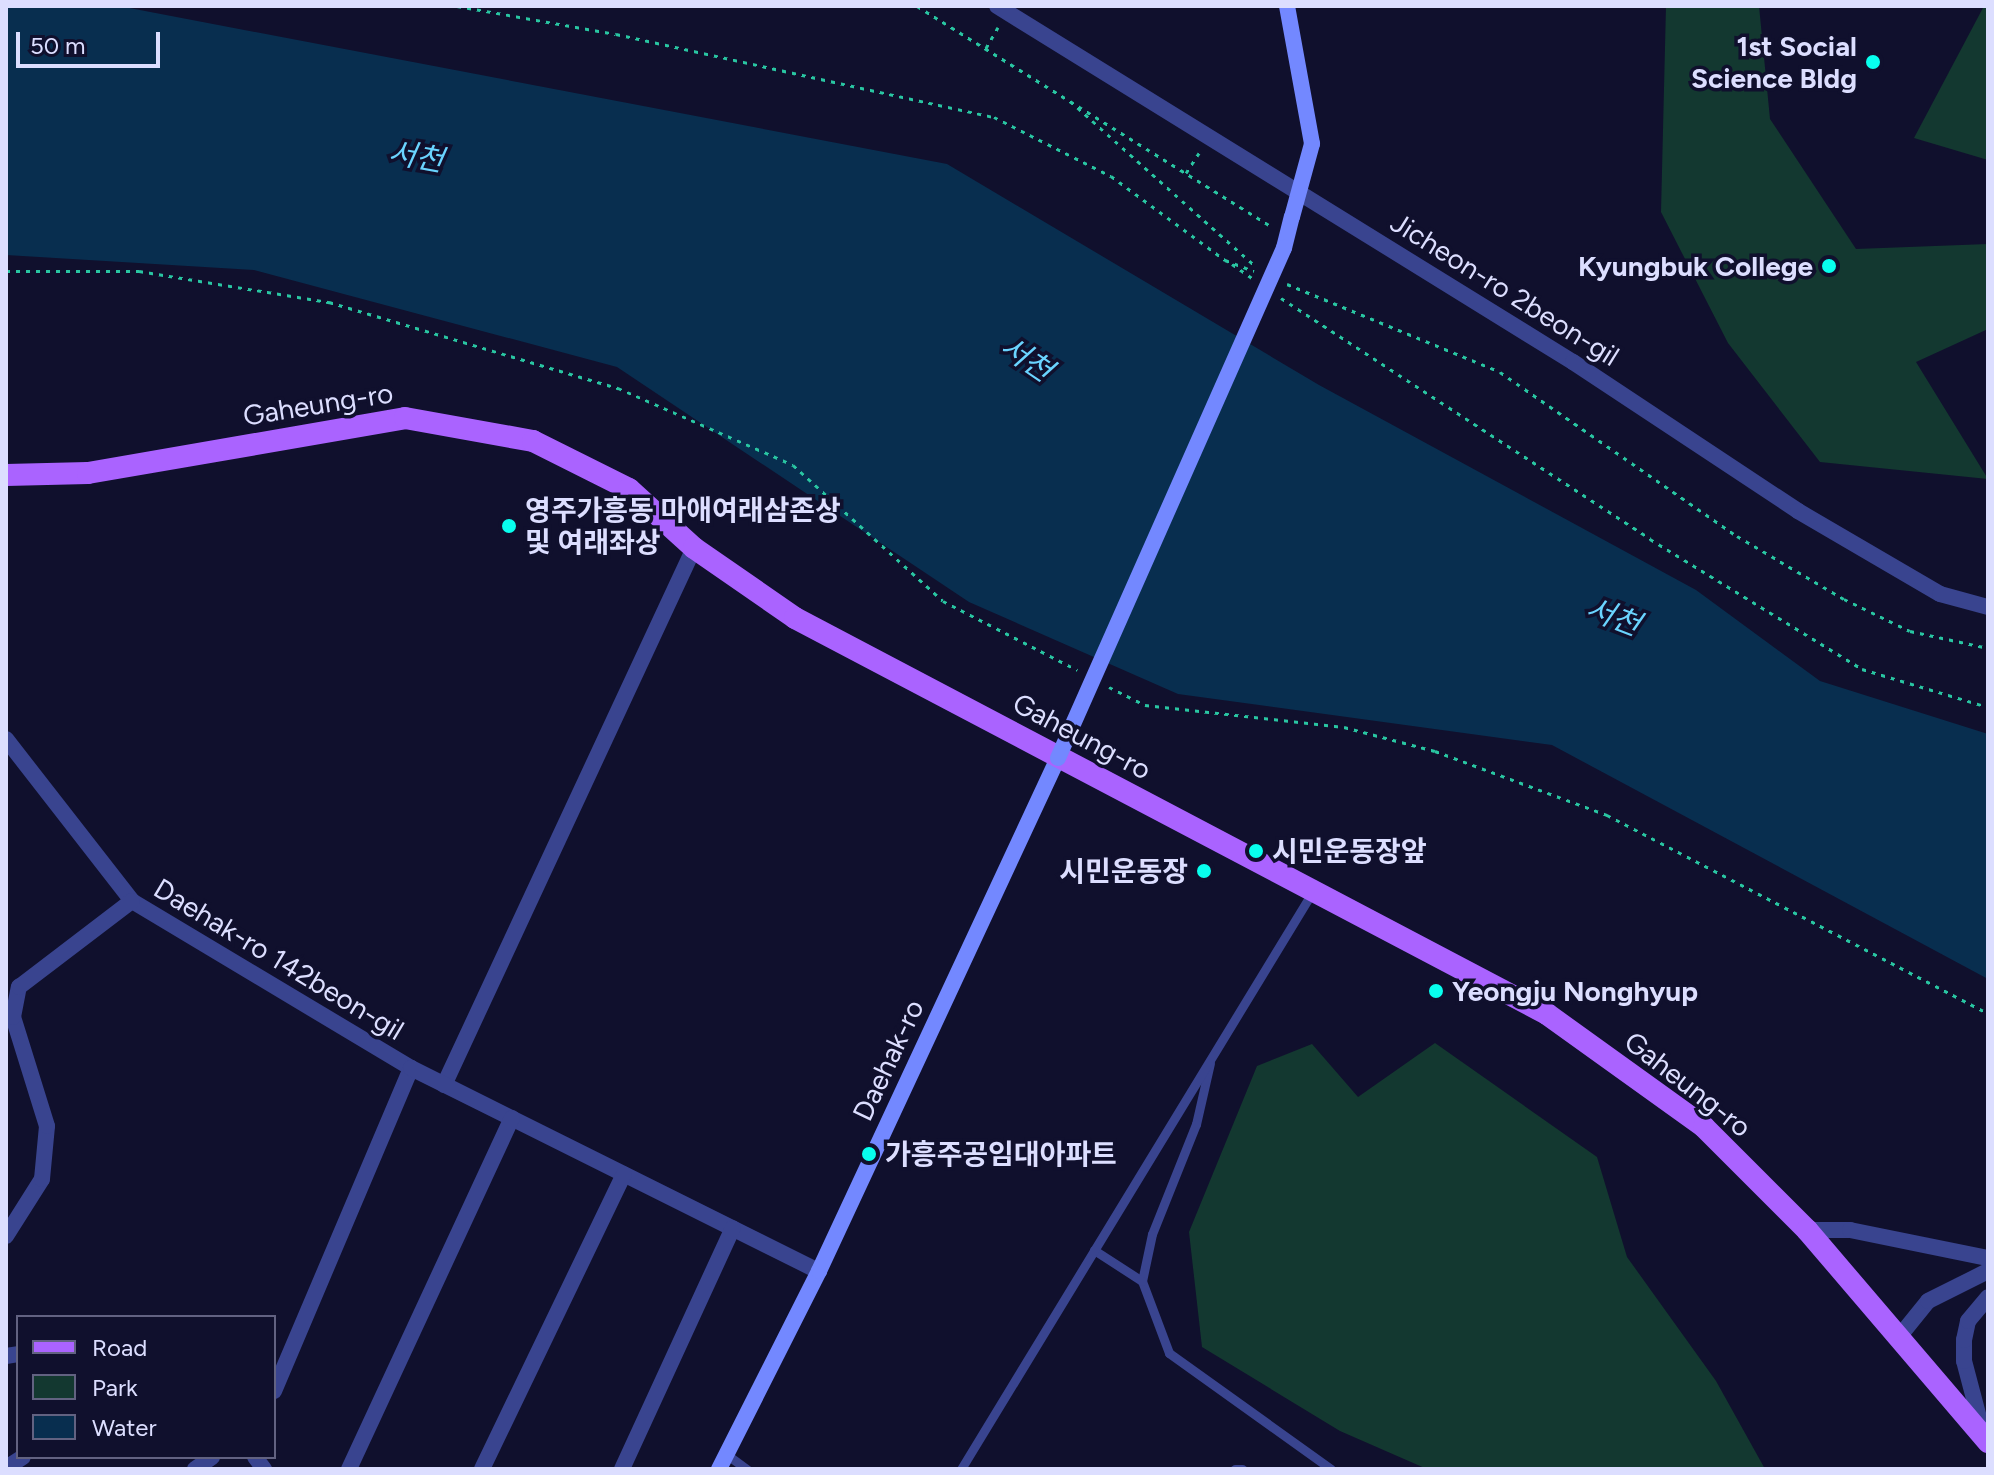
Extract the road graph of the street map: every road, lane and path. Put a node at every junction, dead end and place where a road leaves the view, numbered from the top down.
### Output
1 (457, 6) edge
2 (917, 6) edge
3 (1287, 6) edge
4 (1002, 9) edge
5 (986, 48) junction
6 (1064, 95) junction
7 (1208, 140) junction
8 (1186, 173) junction
9 (1286, 242) junction
10 (1225, 260) junction
11 (6, 271) edge
12 (1280, 281) dead end
13 (1264, 287) dead end
14 (1277, 296) dead end
15 (6, 475) edge
16 (694, 548) junction
17 (1988, 607) edge
18 (1988, 648) edge
19 (1078, 671) dead end
20 (1105, 684) dead end
21 (1988, 707) edge
22 (6, 739) edge
23 (1058, 758) junction
24 (1313, 891) junction
25 (132, 901) junction
26 (1988, 1013) edge
27 (1212, 1056) junction
28 (411, 1068) junction
29 (444, 1085) junction
30 (512, 1118) junction
31 (624, 1174) junction
32 (733, 1228) junction
33 (1807, 1230) junction
34 (6, 1236) edge
35 (1094, 1250) junction
36 (1988, 1258) edge
37 (819, 1271) junction
38 (1988, 1271) edge
39 (1142, 1281) junction
40 (1988, 1297) edge
41 (1899, 1337) junction
42 (276, 1386) edge
43 (1986, 1440) edge
44 (722, 1462) edge
45 (349, 1469) edge
46 (482, 1469) edge
47 (622, 1469) edge
48 (747, 1469) edge
49 (961, 1469) edge
50 (1235, 1469) edge
51 (1242, 1469) edge
52 (1331, 1469) edge

1 - 10 path
2 - 5 path
3 - 9 main road, Daehak-ro, bridge
4 - 5 path
4 - 7 street, Jicheon-ro 2beon-gil
5 - 6 path
6 - 8 path
6 - 10 path
7 - 8 path
7 - 17 street, Jicheon-ro 2beon-gil
8 - 9 path
9 - 23 main road, Daehak-ro, bridge
10 - 13 path
11 - 19 path
12 - 18 path
14 - 21 path
15 - 16 main road, Gaheung-ro
16 - 23 main road, Gaheung-ro
16 - 29 street
20 - 26 path
22 - 25 street, Daehak-ro 142beon-gil
23 - 24 main road, Gaheung-ro
23 - 37 main road, Daehak-ro
24 - 27 lane
24 - 33 main road, Gaheung-ro
25 - 28 street, Daehak-ro 142beon-gil
25 - 34 street
27 - 35 lane
27 - 39 lane
28 - 29 street, Daehak-ro 142beon-gil
28 - 42 street, Daehak-ro 142beon-gil
29 - 30 street, Daehak-ro 142beon-gil
30 - 31 street, Daehak-ro 142beon-gil
30 - 45 street
31 - 32 street, Daehak-ro 142beon-gil
31 - 46 street
32 - 37 street, Daehak-ro 142beon-gil
32 - 47 street
33 - 36 street
33 - 41 main road, Gaheung-ro
35 - 39 lane
35 - 49 lane
37 - 44 main road, Daehak-ro
38 - 41 street
39 - 52 lane
40 - 43 street
41 - 43 main road, Gaheung-ro
44 - 48 lane
50 - 51 lane

